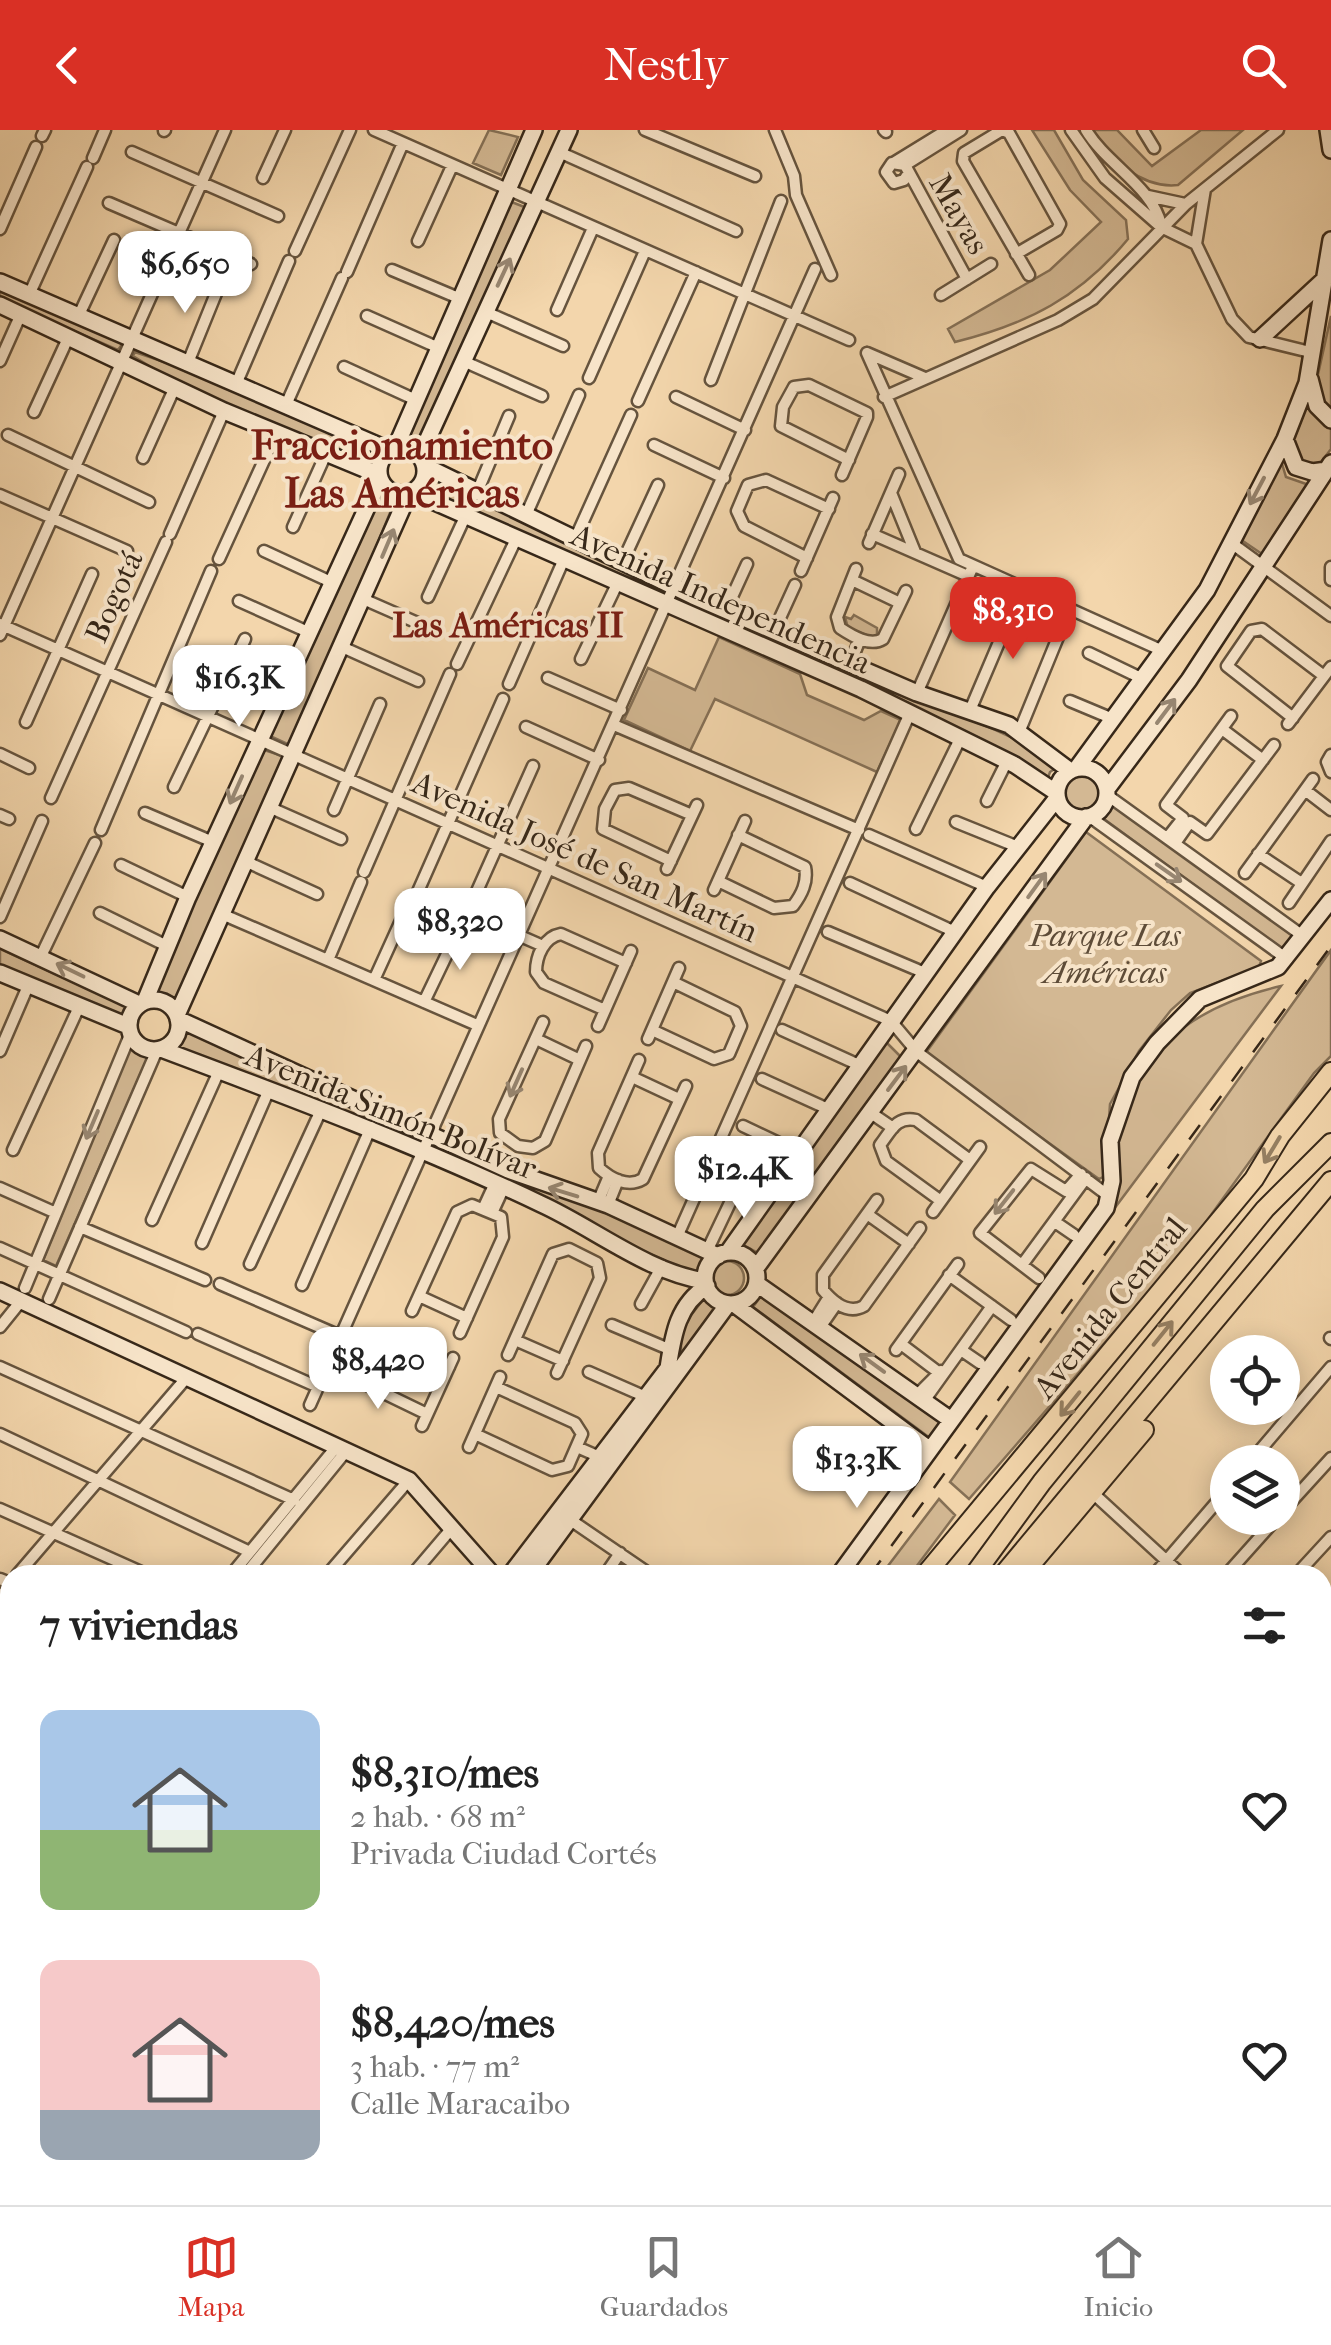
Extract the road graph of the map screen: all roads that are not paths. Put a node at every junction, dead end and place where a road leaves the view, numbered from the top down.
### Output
1 (105, 130) edge
2 (225, 130) edge
3 (285, 130) edge
4 (350, 130) edge
5 (374, 130) edge
6 (534, 130) edge
7 (569, 130) edge
8 (645, 130) edge
9 (775, 130) edge
10 (947, 130) edge
11 (961, 130) edge
12 (972, 130) edge
13 (1071, 130) edge
14 (1086, 130) edge
15 (1144, 130) edge
16 (1278, 130) edge
17 (1328, 130) edge
18 (403, 143) junction
19 (980, 144) junction
20 (36, 147) dead end
21 (1154, 148) dead end
22 (1331, 150) edge
23 (132, 152) dead end
24 (559, 152) junction
25 (452, 166) junction
26 (902, 167) junction
27 (755, 176) dead end
28 (263, 178) dead end
29 (202, 183) junction
30 (1207, 184) junction
31 (508, 192) junction
32 (1146, 195) junction
33 (781, 201) dead end
34 (109, 202) dead end
35 (535, 203) junction
36 (1186, 204) junction
37 (1146, 211) junction
38 (278, 216) dead end
39 (1161, 227) junction
40 (593, 228) junction
41 (0, 229) edge
42 (736, 231) dead end
43 (181, 232) junction
44 (1182, 235) junction
45 (114, 240) dead end
46 (1331, 240) edge
47 (418, 241) dead end
48 (1147, 243) junction
49 (1196, 244) junction
50 (645, 250) junction
51 (1016, 254) junction
52 (251, 264) dead end
53 (992, 264) dead end
54 (815, 268) dead end
55 (392, 270) dead end
56 (696, 272) junction
57 (831, 275) dead end
58 (1029, 275) dead end
59 (1328, 276) junction
60 (967, 279) junction
61 (0, 282) edge
62 (217, 291) dead end
63 (745, 294) junction
64 (29, 295) junction
65 (941, 295) dead end
66 (460, 299) junction
67 (1327, 304) edge
68 (0, 305) edge
69 (556, 310) dead end
70 (486, 312) junction
71 (21, 314) junction
72 (368, 316) dead end
73 (795, 316) junction
74 (78, 317) junction
75 (69, 336) junction
76 (1260, 339) junction
77 (849, 340) dead end
78 (132, 342) junction
79 (563, 346) dead end
80 (439, 348) junction
81 (1314, 353) junction
82 (124, 360) junction
83 (0, 361) edge
84 (463, 361) junction
85 (187, 365) junction
86 (344, 366) dead end
87 (1309, 375) junction
88 (589, 378) dead end
89 (925, 378) junction
90 (710, 380) dead end
91 (237, 382) junction
92 (175, 387) junction
93 (762, 392) junction
94 (580, 395) dead end
95 (542, 396) dead end
96 (884, 396) junction
97 (676, 398) dead end
98 (416, 400) junction
99 (638, 401) dead end
100 (785, 402) junction
101 (286, 405) junction
102 (224, 411) junction
103 (34, 412) dead end
104 (631, 415) dead end
105 (509, 416) dead end
106 (1331, 420) edge
107 (746, 430) junction
108 (276, 434) junction
109 (8, 435) dead end
110 (1285, 440) junction
111 (654, 445) dead end
112 (393, 450) junction
113 (325, 456) junction
114 (144, 458) dead end
115 (849, 460) junction
116 (422, 461) junction
117 (76, 466) junction
118 (1329, 466) edge
119 (899, 474) dead end
120 (842, 476) dead end
121 (380, 477) junction
122 (658, 485) dead end
123 (721, 485) junction
124 (478, 490) junction
125 (410, 493) junction
126 (890, 494) junction
127 (0, 495) edge
128 (742, 499) junction
129 (149, 502) dead end
130 (527, 514) junction
131 (52, 517) junction
132 (465, 517) junction
133 (293, 527) dead end
134 (576, 537) junction
135 (516, 539) junction
136 (1230, 542) junction
137 (127, 551) dead end
138 (264, 552) dead end
139 (916, 553) junction
140 (807, 558) junction
141 (564, 559) junction
142 (219, 560) dead end
143 (622, 563) junction
144 (747, 564) dead end
145 (1262, 566) junction
146 (1331, 567) edge
147 (970, 570) junction
148 (212, 571) dead end
149 (801, 572) dead end
150 (92, 574) dead end
151 (1331, 580) edge
152 (331, 582) junction
153 (618, 582) junction
154 (795, 585) dead end
155 (676, 588) junction
156 (906, 591) dead end
157 (428, 597) dead end
158 (364, 600) junction
159 (1017, 600) dead end
160 (239, 601) dead end
161 (900, 602) junction
162 (668, 605) junction
163 (726, 610) junction
164 (1330, 612) edge
165 (1066, 620) dead end
166 (1, 628) edge
167 (436, 631) dead end
168 (308, 632) junction
169 (774, 632) junction
170 (1218, 635) junction
171 (856, 637) junction
172 (245, 638) dead end
173 (1242, 642) junction
174 (342, 648) junction
175 (58, 650) junction
176 (1164, 651) junction
177 (1089, 653) dead end
178 (1233, 655) junction
179 (581, 659) dead end
180 (846, 662) junction
181 (457, 664) dead end
182 (1328, 671) edge
183 (108, 672) junction
184 (450, 674) dead end
185 (548, 678) dead end
186 (1143, 678) junction
187 (418, 681) dead end
188 (509, 684) dead end
189 (917, 693) junction
190 (159, 694) junction
191 (503, 698) dead end
192 (1070, 701) dead end
193 (380, 704) dead end
194 (972, 708) junction
195 (621, 710) junction
196 (910, 713) junction
197 (208, 716) junction
198 (1230, 716) dead end
199 (1113, 720) junction
200 (26, 722) dead end
201 (614, 724) junction
202 (526, 727) dead end
203 (1222, 728) junction
204 (1020, 730) junction
205 (259, 739) junction
206 (960, 739) junction
207 (1274, 745) dead end
208 (0, 754) edge
209 (294, 755) junction
210 (1331, 755) edge
211 (598, 760) junction
212 (1263, 760) junction
213 (1007, 761) junction
214 (532, 766) dead end
215 (29, 768) dead end
216 (1073, 769) junction
217 (1331, 772) edge
218 (348, 779) junction
219 (1313, 779) dead end
220 (174, 788) dead end
221 (1305, 790) junction
222 (1107, 792) junction
223 (582, 796) junction
224 (1057, 796) junction
225 (52, 798) dead end
226 (396, 800) junction
227 (987, 802) dead end
228 (606, 805) junction
229 (271, 808) junction
230 (334, 810) dead end
231 (1331, 810) edge
232 (146, 814) dead end
233 (1088, 817) junction
234 (42, 821) dead end
235 (745, 821) dead end
236 (956, 822) dead end
237 (448, 823) junction
238 (916, 829) dead end
239 (101, 830) dead end
240 (864, 832) junction
241 (738, 835) junction
242 (342, 839) dead end
243 (1172, 840) junction
244 (1331, 841) edge
245 (213, 842) junction
246 (95, 843) dead end
247 (496, 845) junction
248 (1018, 848) junction
249 (1258, 854) junction
250 (247, 862) junction
251 (122, 864) dead end
252 (550, 869) junction
253 (1244, 873) dead end
254 (1300, 882) junction
255 (850, 883) dead end
256 (987, 887) junction
257 (802, 892) junction
258 (317, 894) dead end
259 (829, 896) junction
260 (188, 897) junction
261 (1331, 900) edge
262 (1289, 903) dead end
263 (824, 908) junction
264 (100, 913) dead end
265 (224, 915) junction
266 (0, 917) edge
267 (828, 932) dead end
268 (955, 932) junction
269 (1303, 936) junction
270 (0, 938) edge
271 (516, 940) junction
272 (168, 946) junction
273 (541, 951) junction
274 (631, 951) dead end
275 (41, 956) junction
276 (1286, 959) junction
277 (328, 960) junction
278 (626, 963) junction
279 (679, 968) dead end
280 (0, 973) edge
281 (926, 973) junction
282 (792, 977) junction
283 (374, 980) junction
284 (673, 982) junction
285 (28, 986) junction
286 (424, 1002) junction
287 (142, 1003) junction
288 (78, 1008) junction
289 (605, 1010) junction
290 (178, 1017) junction
291 (891, 1021) junction
292 (543, 1022) dead end
293 (478, 1026) junction
294 (598, 1026) dead end
295 (129, 1030) junction
296 (782, 1030) dead end
297 (536, 1039) junction
298 (736, 1040) junction
299 (586, 1046) dead end
300 (159, 1050) junction
301 (760, 1050) junction
302 (0, 1051) edge
303 (917, 1052) junction
304 (580, 1060) junction
305 (639, 1060) dead end
306 (859, 1065) junction
307 (219, 1071) junction
308 (1331, 1072) edge
309 (632, 1077) junction
310 (762, 1079) dead end
311 (686, 1086) dead end
312 (268, 1092) junction
313 (680, 1099) junction
314 (322, 1108) junction
315 (828, 1109) junction
316 (868, 1116) junction
317 (742, 1126) dead end
318 (371, 1128) junction
319 (890, 1132) junction
320 (426, 1143) junction
321 (1331, 1143) edge
322 (514, 1144) junction
323 (980, 1147) dead end
324 (12, 1150) dead end
325 (798, 1152) junction
326 (970, 1160) junction
327 (504, 1168) junction
328 (1084, 1176) junction
329 (614, 1178) junction
330 (724, 1178) dead end
331 (1331, 1181) edge
332 (739, 1184) junction
333 (499, 1185) junction
334 (0, 1188) edge
335 (754, 1190) dead end
336 (1110, 1198) junction
337 (1331, 1198) edge
338 (877, 1200) dead end
339 (941, 1201) junction
340 (603, 1204) junction
341 (488, 1211) junction
342 (933, 1212) dead end
343 (56, 1213) junction
344 (867, 1214) junction
345 (152, 1220) dead end
346 (1055, 1222) junction
347 (80, 1228) junction
348 (920, 1228) dead end
349 (591, 1234) junction
350 (1074, 1236) dead end
351 (677, 1237) junction
352 (202, 1243) dead end
353 (909, 1244) junction
354 (0, 1248) edge
355 (718, 1253) junction
356 (581, 1254) junction
357 (35, 1264) junction
358 (250, 1264) dead end
359 (958, 1264) dead end
360 (662, 1265) junction
361 (1022, 1265) junction
362 (59, 1274) junction
363 (756, 1276) junction
364 (949, 1276) junction
365 (1039, 1278) dead end
366 (205, 1280) dead end
367 (220, 1284) dead end
368 (706, 1284) junction
369 (302, 1285) dead end
370 (0, 1291) edge
371 (23, 1294) junction
372 (419, 1296) junction
373 (49, 1299) dead end
374 (833, 1300) junction
375 (641, 1304) dead end
376 (732, 1304) junction
377 (992, 1306) junction
378 (412, 1310) dead end
379 (467, 1318) junction
380 (1011, 1320) dead end
381 (818, 1323) junction
382 (612, 1325) dead end
383 (0, 1327) edge
384 (186, 1332) dead end
385 (460, 1333) dead end
386 (198, 1334) dead end
387 (515, 1340) junction
388 (338, 1341) junction
389 (671, 1350) junction
390 (961, 1350) junction
391 (508, 1355) dead end
392 (362, 1356) junction
393 (563, 1361) junction
394 (980, 1363) dead end
395 (1331, 1366) edge
396 (0, 1368) edge
397 (590, 1372) dead end
398 (942, 1372) junction
399 (558, 1373) dead end
400 (188, 1376) junction
401 (318, 1387) junction
402 (646, 1398) junction
403 (920, 1398) junction
404 (310, 1405) dead end
405 (427, 1414) junction
406 (950, 1420) junction
407 (422, 1426) dead end
408 (141, 1430) junction
409 (0, 1434) edge
410 (475, 1434) junction
411 (1264, 1445) edge
412 (469, 1447) dead end
413 (342, 1448) junction
414 (930, 1450) junction
415 (575, 1451) junction
416 (1331, 1458) edge
417 (600, 1461) junction
418 (97, 1477) junction
419 (409, 1480) junction
420 (1300, 1492) edge
421 (1095, 1495) dead end
422 (294, 1500) junction
423 (0, 1509) edge
424 (1210, 1509) edge
425 (572, 1520) junction
426 (452, 1528) junction
427 (52, 1532) junction
428 (1262, 1535) edge
429 (1331, 1536) edge
430 (250, 1552) junction
431 (620, 1553) junction
432 (1166, 1561) junction
433 (25, 1565) edge
434 (126, 1565) edge
435 (239, 1565) edge
436 (254, 1565) edge
437 (336, 1565) edge
438 (421, 1565) edge
439 (485, 1565) edge
440 (518, 1565) edge
441 (537, 1565) edge
442 (612, 1565) edge
443 (637, 1565) edge
444 (846, 1565) edge
445 (933, 1565) edge
446 (981, 1565) edge
447 (1011, 1565) edge
448 (1030, 1565) edge
449 (1163, 1565) edge
450 (1171, 1565) edge
451 (1235, 1565) edge
452 (1305, 1565) edge

1 - 64 street
2 - 29 street
3 - 28 street
4 - 91 street
5 - 18 street
6 - 31 main road
7 - 24 main road
8 - 27 street
9 - 57 street
10 - 26 street
11 - 26 street
12 - 19 street
13 - 37 street
14 - 32 street
15 - 21 street
16 - 30 street
17 - 22 main road
18 - 25 street
18 - 101 street
19 - 51 street
19 - 51 street
20 - 41 street
23 - 29 street
24 - 35 main road
24 - 42 street
25 - 31 street
25 - 47 street
26 - 60 street, Mayas
29 - 38 street
29 - 43 street
30 - 36 street
30 - 49 street
31 - 35 street
31 - 66 main road
32 - 36 street
32 - 39 street
33 - 63 street
34 - 43 street
35 - 40 street
70 -> 35 main road
36 - 39 street
37 - 39 street
37 - 48 street
39 - 44 street
39 - 48 street
40 - 50 street
40 - 69 street
43 - 52 street
43 - 78 street
44 - 48 street
44 - 49 street
45 - 74 street
46 - 59 main road
48 - 89 street
49 - 76 street
50 - 56 street
50 - 88 street
51 - 58 street
53 - 60 street, Mayas
54 - 73 street
55 - 66 street
56 - 63 street
56 - 99 street
59 - 67 main road
59 - 76 main road
60 - 65 street, Mayas
61 - 64 main road
62 - 85 street
63 - 73 street
63 - 90 street
64 - 74 main road
66 - 80 main road
67 - 81 main road
68 - 71 main road
70 - 79 street
70 - 84 main road
71 - 75 main road
71 - 83 street
72 - 80 street
73 - 77 street
73 - 93 street
74 - 78 main road
75 - 82 main road
75 - 103 street
76 - 81 street
78 - 82 street
78 - 85 main road
80 - 98 main road
81 - 87 main road
82 - 92 main road
82 - 117 street
84 - 95 street
84 - 116 main road
85 - 91 main road
86 - 98 street
87 - 106 main road
87 - 110 main road
89 - 96 street
89 - 96 street
91 - 101 main road
92 - 102 main road
92 - 114 street
93 - 100 street
93 - 107 street
94 - 130 street
96 - 147 street
97 - 107 street
98 - 112 main road
100 - 115 street
100 - 115 street
101 - 112 main road
102 - 108 main road
102 - 183 street, Bogotá
104 - 134 street
105 - 124 street
107 - 123 street
108 - 113 main road
108 - 142 street
109 - 117 street
110 - 118 main road
110 -> 136 main road
111 - 123 street
112 - 116 main road
112 - 121 main road
113 - 121 main road
113 - 133 street
115 - 120 street
116 - 124 main road, Avenida Independencia
116 - 125 main road
117 - 129 street
117 - 131 street
118 - 145 main road
119 - 126 street
121 - 125 main road
121 - 152 main road
122 - 143 street
123 - 128 street
123 - 155 street
124 - 130 main road, Avenida Independencia
125 - 132 main road, Avenida Independencia
158 -> 125 main road
126 - 139 street
126 - 139 street
127 - 131 street
128 - 140 street
128 - 140 street
130 - 134 main road, Avenida Independencia
131 - 137 street
131 - 166 street
132 - 135 main road, Avenida Independencia
132 - 157 street
134 - 143 main road, Avenida Independencia
135 - 141 main road, Avenida Independencia
135 - 181 street
136 - 145 street
136 - 176 main road
138 - 152 street
139 - 147 street
140 - 149 street
141 - 153 main road, Avenida Independencia
141 - 188 street
143 - 155 main road, Avenida Independencia
144 - 163 street
145 - 164 street
145 - 170 main road
146 - 151 street
147 - 176 street
147 - 189 street
148 - 190 street
150 - 175 street
152 - 168 main road
153 - 162 main road, Avenida Independencia
153 - 179 street
154 - 169 street
155 - 162 street
155 - 163 main road, Avenida Independencia
156 - 161 street
158 - 167 street
158 - 174 main road
159 - 194 street
160 - 168 street
161 - 171 street
161 - 171 street
162 - 195 street
162 - 196 main road, Avenida Independencia
163 - 169 main road, Avenida Independencia
165 - 204 street
166 - 175 street, Avenida José de San Martín
168 - 205 main road
169 - 180 main road, Avenida Independencia
170 - 173 street
170 - 178 street
222 -> 170 main road
171 - 180 street
172 - 197 street
173 - 178 street
173 - 182 street
174 - 187 street
174 - 209 main road
175 - 183 street, Avenida José de San Martín
175 - 200 street
176 - 186 main road
177 - 186 street
178 - 182 street
180 - 189 main road, Avenida Independencia
183 - 190 street, Avenida José de San Martín
183 - 225 street, Bogotá
184 - 226 street
185 - 195 street
186 - 199 main road
189 - 194 main road, Avenida Independencia
190 - 197 street, Avenida José de San Martín
190 - 239 street
191 - 237 street
192 - 199 street
193 - 218 street
194 - 204 main road, Avenida Independencia
195 - 201 street
196 - 206 main road, Avenida Independencia
196 - 240 street
197 - 205 street, Avenida José de San Martín
197 - 220 street
198 - 203 street
199 - 216 main road
201 - 211 street
201 - 240 street
202 - 211 street
203 - 212 street
203 - 243 street
204 - 216 main road, Avenida Independencia
205 - 209 street, Avenida José de San Martín
205 -> 245 main road
206 - 213 main road, Avenida Independencia
206 - 238 street
207 - 212 street
208 - 215 street
209 - 218 street, Avenida José de San Martín
209 - 229 main road
210 - 217 street
211 - 223 street
212 - 243 street
213 - 224 main road, Avenida Independencia
213 - 227 street
214 - 247 street
216 - 222 main road
216 - 224 main road
218 - 226 street, Avenida José de San Martín
218 - 230 street
219 - 221 street
221 - 231 street
221 - 249 street
222 - 233 main road
222 - 243 street
223 - 228 street
223 - 252 street
224 - 233 main road
224 - 248 main road
226 - 237 street, Avenida José de San Martín
226 - 277 street
228 - 228 street
229 - 242 street
229 - 250 main road
232 - 245 street
233 -> 276 street
303 -> 233 main road
234 - 266 street
235 - 241 street
236 - 248 street
237 - 247 street, Avenida José de San Martín
237 - 283 street
240 - 256 street
240 - 259 street
241 - 257 street
241 - 257 street
243 - 269 street
244 - 254 street
245 - 260 main road
246 - 275 street
247 - 252 street, Avenida José de San Martín
247 - 286 street
248 - 256 main road
249 - 253 street
249 - 254 street
250 - 258 street
250 - 265 main road
251 - 260 street
252 - 271 street
252 - 282 street, Avenida José de San Martín
254 - 262 street
255 - 268 street
256 - 268 main road
257 - 259 street
257 - 263 street
259 - 263 street
260 - 272 main road
261 - 269 main road
263 - 282 street
264 - 272 street
265 - 277 street
265 - 290 main road
267 - 281 street
268 - 281 main road
269 - 276 main road
270 - 275 main road
271 - 273 street
271 - 293 street
272 - 287 main road
273 - 278 street
273 - 289 street
274 - 278 street
287 -> 275 main road
276 - 336 main road
277 - 283 street
278 - 289 street
279 - 284 street
280 - 285 main road
281 - 291 main road
282 - 291 street, Avenida José de San Martín
282 - 301 street
283 - 286 street
284 - 298 street
284 - 298 street
285 - 288 main road
285 - 302 street
286 - 293 street
287 - 290 main road
287 - 295 main road
288 - 295 main road
288 - 324 street
289 - 294 street
290 - 300 main road
290 - 320 main road, Avenida Simón Bolívar
291 - 303 street, Avenida José de San Martín
291 - 306 main road
292 - 297 street
293 - 320 street
295 - 300 main road
295 -> 343 street
296 - 306 street
297 - 304 street
297 -> 322 street
298 - 301 street
299 - 304 street
300 - 307 main road, Avenida Simón Bolívar
300 - 347 street
301 - 351 street
316 -> 303 main road
303 - 328 street, Avenida José de San Martín
304 - 322 street
305 - 309 street
306 - 315 main road
307 - 312 main road, Avenida Simón Bolívar
307 - 345 street
308 -> 445 highway, Avenida Central
309 - 313 street
309 - 329 street
310 - 315 street
311 - 313 street
312 - 314 main road, Avenida Simón Bolívar
312 - 352 street
313 - 329 street
314 - 318 main road, Avenida Simón Bolívar
314 - 358 street
315 - 325 main road
316 - 319 street
316 - 363 main road
317 - 325 street
318 - 320 main road, Avenida Simón Bolívar
318 - 369 street
319 - 326 street
319 - 339 street
320 - 327 main road, Avenida Simón Bolívar
320 - 333 main road, Avenida Simón Bolívar
320 - 388 street
446 -> 321 highway, Avenida Central
322 - 327 street
323 - 326 street
325 - 355 main road
326 - 339 street
340 -> 327 main road, Avenida Simón Bolívar
328 - 336 street, Avenida José de San Martín
328 - 346 street
328 -> 361 street
329 - 340 street
330 - 332 street
331 - 447 highway
332 - 335 street
332 - 355 street
333 - 341 street
333 - 349 main road, Avenida Simón Bolívar
334 - 343 street
336 - 406 main road
337 - 448 highway
338 - 344 street
339 - 342 street
340 - 351 main road, Avenida Simón Bolívar
341 - 372 street
341 - 379 street
343 - 357 street
344 - 353 street
344 - 374 street
346 - 350 street
346 - 361 street
347 - 362 street
347 - 366 street
348 - 353 street
349 - 356 street
349 - 360 main road, Avenida Simón Bolívar
351 - 355 main road, Avenida Simón Bolívar
353 - 374 street
354 - 357 street
355 - 363 main road
355 - 368 main road
356 - 387 street
356 - 393 street
357 - 362 street
357 - 371 street
359 - 364 street
360 - 368 main road, Avenida Simón Bolívar
360 - 375 street
361 - 365 street
362 - 373 street
362 - 384 street
363 - 376 main road
363 - 381 main road
364 - 377 street
364 - 398 street
367 - 388 street
368 - 376 main road
368 - 389 main road
370 - 371 main road
371 - 383 street
371 - 400 main road
372 - 378 street
372 - 379 street
374 - 381 street
376 - 414 main road
376 - 425 main road
377 - 380 street
377 - 390 street
379 - 385 street
403 -> 381 main road
382 - 389 street
386 - 401 street
387 - 391 street
387 - 393 street
388 - 392 street
388 - 401 street
389 - 402 main road
390 - 394 street
390 - 398 street
392 - 405 street
392 - 405 street
393 - 399 street
395 - 411 street
396 - 408 street
397 - 402 street
398 - 403 street
400 - 408 street
400 - 413 main road
401 - 404 street
402 - 417 main road
403 - 406 main road
405 - 407 street
406 - 414 main road
408 - 418 street
408 - 422 street
409 - 418 street
410 - 412 street
410 - 415 street
410 - 415 street
413 - 419 main road
413 - 422 street
413 - 436 street
414 - 444 main road
415 - 417 street
416 - 420 street
417 - 440 main road
418 - 427 street
418 - 430 street
419 - 426 main road
419 - 437 street
421 - 432 street
422 - 430 street
423 - 427 street
424 - 432 street
425 - 431 street
425 - 441 main road
426 - 438 street
426 - 439 main road
427 - 433 street
427 - 434 street
428 - 451 street
429 - 452 street
430 - 435 street
431 - 442 street
431 - 443 street
432 - 449 street
432 - 450 street

